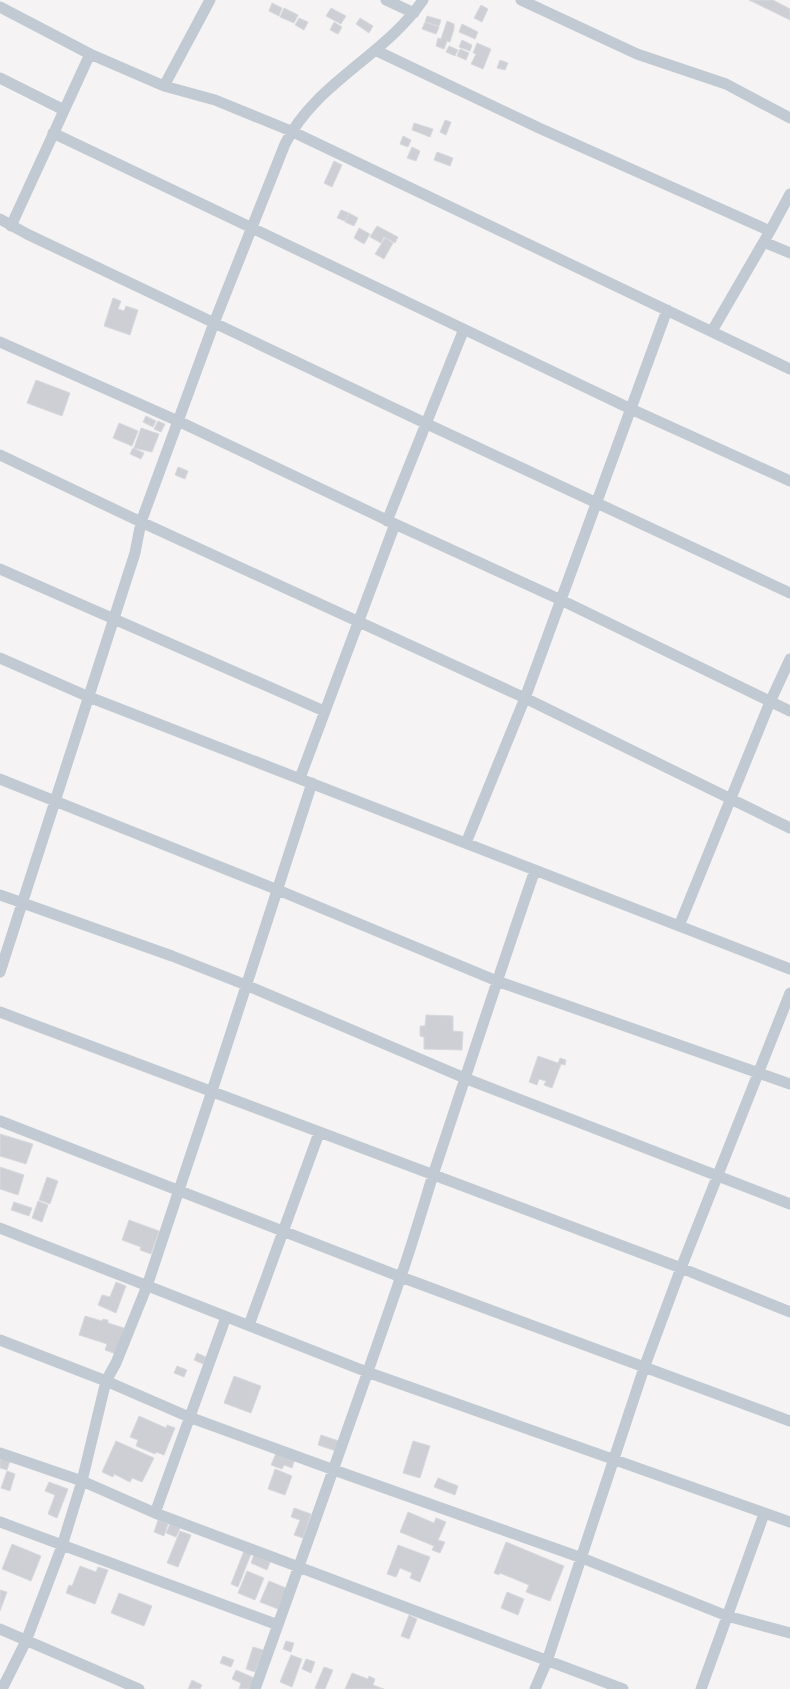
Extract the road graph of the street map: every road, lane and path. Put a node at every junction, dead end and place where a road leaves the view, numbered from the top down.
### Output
1 (210, 0) edge
2 (386, 0) edge
3 (423, 0) edge
4 (521, 0) edge
5 (0, 7) edge
6 (414, 13) junction
7 (377, 51) junction
8 (90, 54) junction
9 (0, 78) edge
10 (164, 86) junction
11 (64, 110) junction
12 (790, 118) edge
13 (291, 131) junction
14 (53, 133) junction
15 (790, 194) edge
16 (0, 219) edge
17 (11, 226) junction
18 (251, 227) junction
19 (770, 231) junction
20 (764, 242) junction
21 (790, 253) edge
22 (667, 310) junction
23 (214, 323) junction
24 (464, 328) junction
25 (712, 331) junction
26 (0, 342) edge
27 (790, 369) edge
28 (631, 409) junction
29 (178, 421) junction
30 (425, 423) junction
31 (0, 455) edge
32 (790, 481) edge
33 (597, 503) junction
34 (141, 522) junction
35 (391, 522) junction
36 (0, 569) edge
37 (790, 593) edge
38 (561, 600) junction
39 (113, 620) junction
40 (358, 621) junction
41 (0, 658) edge
42 (790, 659) edge
43 (89, 697) junction
44 (525, 698) junction
45 (770, 702) junction
46 (324, 711) junction
47 (790, 711) edge
48 (300, 778) junction
49 (0, 779) edge
50 (312, 783) junction
51 (731, 799) junction
52 (56, 800) junction
53 (790, 828) edge
54 (466, 843) junction
55 (535, 870) junction
56 (278, 890) junction
57 (0, 895) edge
58 (22, 902) junction
59 (679, 926) junction
60 (790, 969) edge
61 (0, 972) edge
62 (497, 981) junction
63 (246, 985) junction
64 (790, 993) edge
65 (0, 1012) edge
66 (758, 1072) junction
67 (467, 1079) junction
68 (790, 1084) edge
69 (212, 1091) junction
70 (0, 1121) edge
71 (319, 1133) junction
72 (433, 1176) junction
73 (718, 1176) junction
74 (178, 1191) junction
75 (790, 1204) edge
76 (0, 1228) edge
77 (283, 1232) junction
78 (681, 1268) junction
79 (401, 1277) junction
80 (147, 1286) junction
81 (790, 1312) edge
82 (226, 1317) junction
83 (249, 1325) junction
84 (0, 1340) edge
85 (644, 1368) junction
86 (367, 1372) junction
87 (106, 1381) junction
88 (189, 1416) junction
89 (790, 1421) edge
90 (0, 1453) edge
91 (614, 1459) junction
92 (334, 1470) junction
93 (82, 1481) junction
94 (155, 1513) junction
95 (764, 1514) junction
96 (0, 1522) edge
97 (790, 1522) edge
98 (62, 1546) junction
99 (582, 1558) junction
100 (298, 1568) junction
101 (728, 1616) junction
102 (278, 1625) junction
103 (0, 1629) edge
104 (790, 1634) edge
105 (26, 1640) junction
106 (547, 1661) junction
107 (2, 1689) edge
108 (139, 1689) edge
109 (255, 1689) edge
110 (535, 1689) edge
111 (623, 1689) edge
112 (701, 1689) edge

1 - 10 street
2 - 6 street
3 - 6 street
4 - 12 street
5 - 8 street
6 - 7 street
7 - 13 street
7 - 19 street
8 - 10 street
8 - 11 street
9 - 11 street
10 - 13 street
11 - 14 street
13 - 18 street
13 - 22 street
14 - 17 street
14 - 18 street
15 - 19 street
16 - 17 street
17 - 23 street
18 - 23 street
18 - 24 street
19 - 20 street
20 - 21 street
20 - 25 street
22 - 25 street
22 - 28 street
23 - 29 street
23 - 30 street
24 - 28 street
24 - 30 street
25 - 27 street
26 - 29 street
28 - 32 street
28 - 33 street
29 - 34 street
29 - 35 street
30 - 33 street
30 - 35 street
31 - 34 street
33 - 37 street
33 - 38 street
34 - 39 street
34 - 40 street
35 - 38 street
35 - 40 street
36 - 39 street
38 - 44 street
38 - 45 street
39 - 43 street
39 - 46 street
40 - 44 street
40 - 46 street
41 - 43 street
42 - 45 street
43 - 48 street
43 - 52 street
44 - 51 street
44 - 54 street
45 - 47 street
45 - 51 street
46 - 48 street
48 - 50 street
49 - 52 street
50 - 54 street
50 - 56 street
51 - 53 street
51 - 59 street
52 - 56 street
52 - 58 street
54 - 55 street
55 - 59 street
55 - 62 street
56 - 62 street
56 - 63 street
57 - 58 street
58 - 61 street
58 - 63 street
59 - 60 street
62 - 66 street
62 - 67 street
63 - 67 street
63 - 69 street
64 - 66 street
65 - 69 street
66 - 68 street
66 - 73 street
67 - 72 street
67 - 73 street
69 - 71 street
69 - 74 street
70 - 74 street
71 - 72 street
71 - 77 street
72 - 78 street
72 - 79 street
73 - 75 street
73 - 78 street
74 - 77 street
74 - 80 street
76 - 80 street
77 - 79 street
77 - 83 street
78 - 81 street
78 - 85 street
79 - 85 street
79 - 86 street
80 - 82 street
80 - 87 street
82 - 83 street
82 - 88 street
83 - 86 street
84 - 87 street
85 - 89 street
85 - 91 street
86 - 91 street
86 - 92 street
87 - 88 street
87 - 93 street
88 - 92 street
88 - 94 street
90 - 93 street
91 - 95 street
91 - 99 street
92 - 99 street
92 - 100 street
93 - 94 street
93 - 98 street
94 - 100 street
95 - 97 street
95 - 101 street
96 - 98 street
98 - 102 street
98 - 105 street
99 - 101 street
99 - 106 street
100 - 102 street
100 - 106 street
101 - 104 street
101 - 112 street
102 - 109 street
103 - 105 street
105 - 107 street
105 - 108 street
106 - 110 street
106 - 111 street

